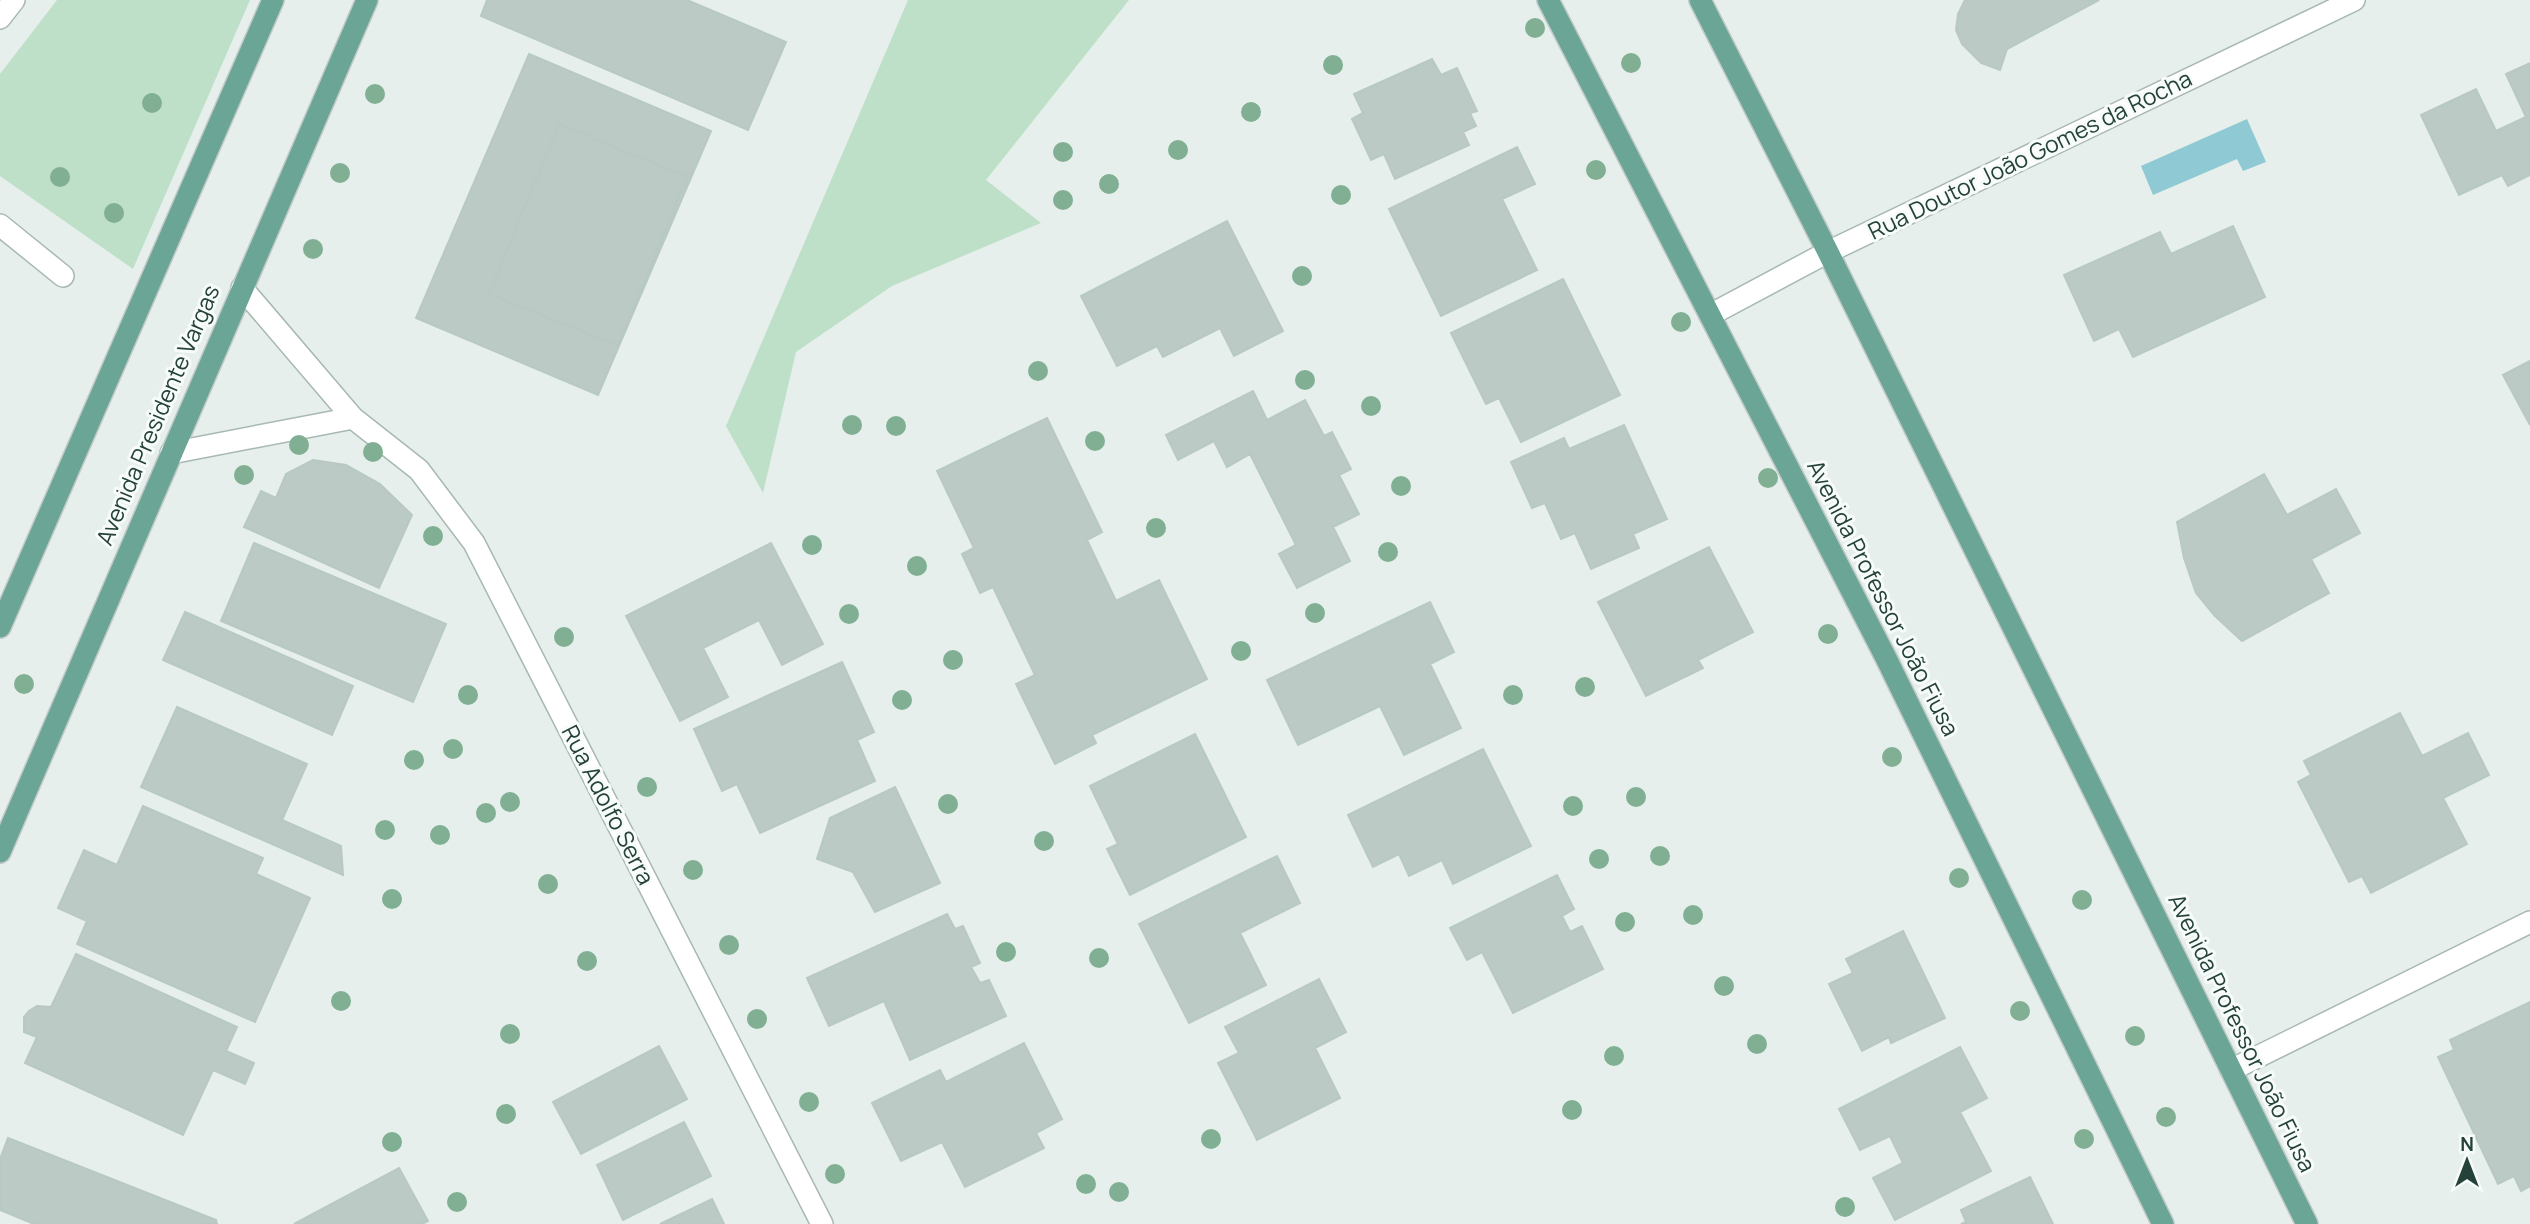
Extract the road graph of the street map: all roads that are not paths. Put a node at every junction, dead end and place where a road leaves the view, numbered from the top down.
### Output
1 (14, 0) edge
2 (273, 0) edge
3 (367, 0) edge
4 (1548, 0) edge
5 (1700, 0) edge
6 (2354, 0) edge
7 (0, 19) edge
8 (0, 225) edge
9 (1828, 252) junction
10 (63, 276) dead end
11 (242, 288) junction
12 (1710, 315) junction
13 (353, 418) junction
14 (172, 453) junction
15 (0, 627) edge
16 (0, 852) edge
17 (2530, 922) edge
18 (2231, 1070) junction
19 (822, 1224) edge
20 (2163, 1224) edge
21 (2307, 1224) edge

1 - 7 street
2 - 15 main road
3 - 11 main road, Avenida Presidente Vargas
4 - 12 main road, Avenida Professor João Fiusa
5 - 9 main road, Avenida Professor João Fiusa
6 - 9 street, Rua Doutor João Gomes da Rocha
8 - 10 street
9 - 12 street, Rua Doutor João Gomes da Rocha
9 - 18 main road, Avenida Professor João Fiusa
11 - 13 street, Rua Adolfo Serra
11 - 14 main road, Avenida Presidente Vargas
12 - 20 main road, Avenida Professor João Fiusa
13 - 14 street
13 - 19 street, Rua Adolfo Serra
14 - 16 main road, Avenida Presidente Vargas
17 - 18 street
18 - 21 main road, Avenida Professor João Fiusa

